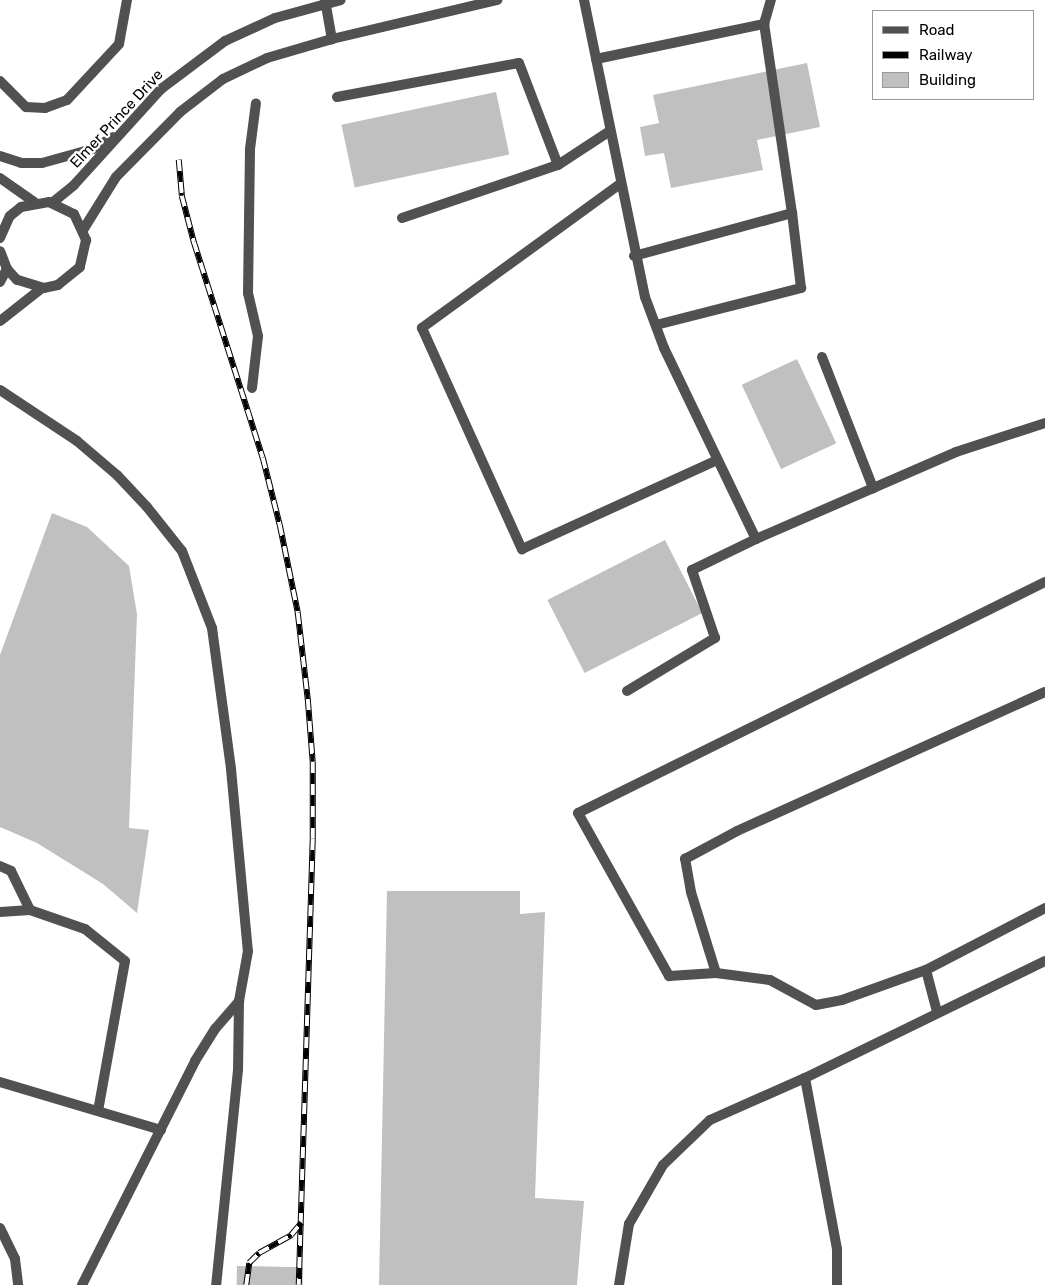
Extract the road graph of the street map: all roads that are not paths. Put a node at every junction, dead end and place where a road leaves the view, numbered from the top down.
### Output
1 (127, 0) edge
2 (341, 0) edge
3 (497, 0) edge
4 (584, 0) edge
5 (771, 0) edge
6 (325, 2) edge
7 (764, 24) junction
8 (332, 39) junction
9 (596, 59) junction
10 (0, 81) edge
11 (337, 97) dead end
12 (256, 103) dead end
13 (122, 131) junction
14 (610, 131) junction
15 (0, 156) edge
16 (558, 165) junction
17 (0, 178) edge
18 (620, 184) junction
19 (34, 202) junction
20 (52, 203) junction
21 (792, 213) junction
22 (402, 218) dead end
23 (83, 230) junction
24 (1, 231) edge
25 (0, 251) edge
26 (634, 256) junction
27 (4, 268) edge
28 (0, 282) edge
29 (42, 288) junction
30 (0, 321) edge
31 (656, 325) junction
32 (822, 357) dead end
33 (252, 388) dead end
34 (0, 390) edge
35 (1045, 423) edge
36 (717, 460) junction
37 (873, 488) junction
38 (756, 539) junction
39 (1045, 582) edge
40 (627, 691) dead end
41 (1045, 692) edge
42 (0, 866) edge
43 (1045, 908) edge
44 (30, 910) junction
45 (0, 912) edge
46 (1045, 960) edge
47 (926, 970) junction
48 (716, 973) junction
49 (239, 1001) junction
50 (937, 1012) junction
51 (805, 1078) junction
52 (0, 1082) edge
53 (98, 1111) junction
54 (161, 1130) junction
55 (0, 1228) edge
56 (18, 1285) edge
57 (82, 1285) edge
58 (216, 1285) edge
59 (619, 1285) edge
60 (837, 1285) edge

1 - 10 street
2 - 6 street, Elmer Prince Drive
3 - 8 street
4 - 9 street
5 - 7 street
6 - 8 street
6 - 13 street, Elmer Prince Drive
7 - 9 street
7 - 21 street
8 - 23 street
9 - 14 street
11 - 16 street
12 - 33 street
13 - 15 street
13 - 20 street, Elmer Prince Drive
14 - 16 street
14 - 18 street
16 - 22 street
17 - 19 street
18 - 26 street
18 - 36 street
19 - 20 street
19 - 24 street
20 - 23 street
21 - 26 street
21 - 31 street
23 - 29 street
25 - 27 street
26 - 31 street
27 - 28 street
27 - 29 street
29 - 30 street
31 - 36 street
32 - 37 street
34 - 49 street
35 - 37 street
36 - 38 street
37 - 38 street
38 - 40 street
39 - 48 street
41 - 48 street
42 - 44 street
43 - 47 street
44 - 45 street
44 - 53 street
46 - 50 street
47 - 48 street
47 - 50 street
49 - 54 street
49 - 58 street
50 - 51 street
51 - 59 street
51 - 60 street
52 - 53 street
53 - 54 street
54 - 57 street
55 - 56 street

